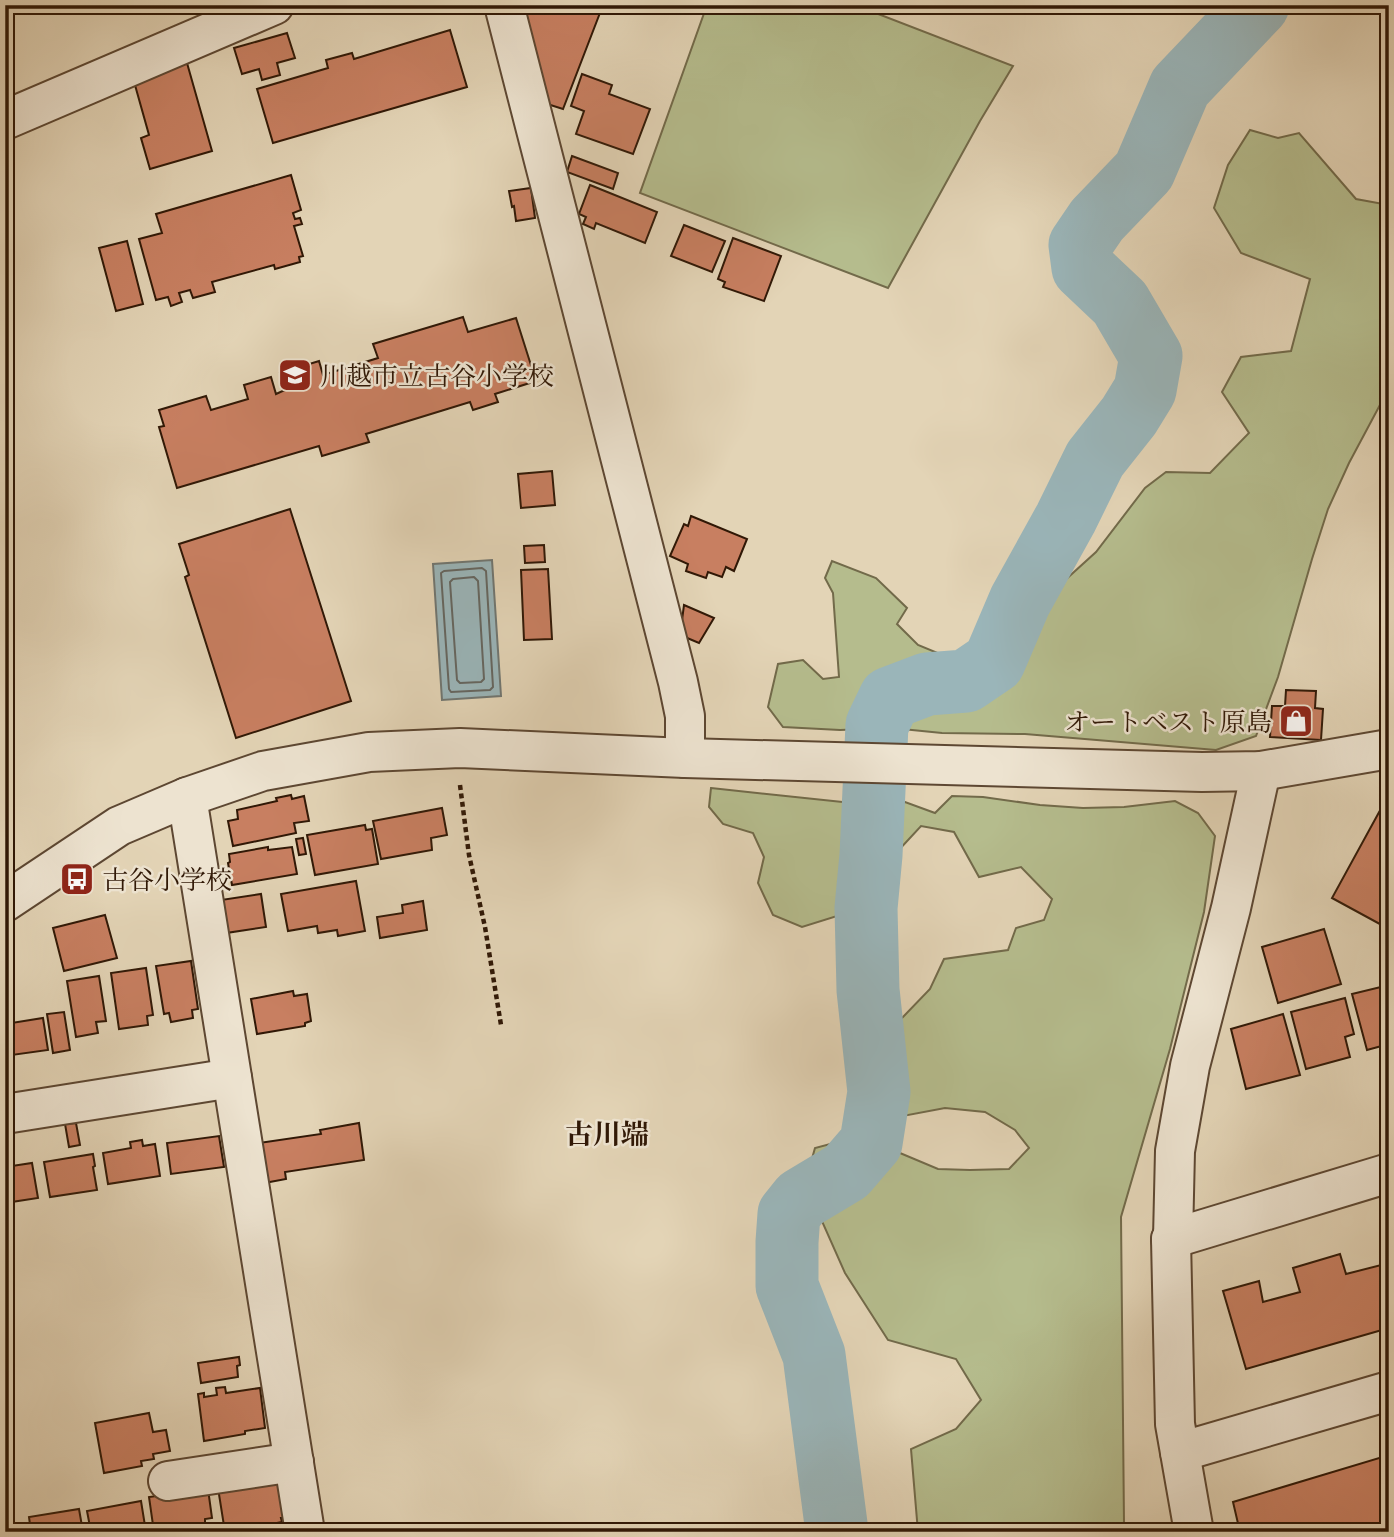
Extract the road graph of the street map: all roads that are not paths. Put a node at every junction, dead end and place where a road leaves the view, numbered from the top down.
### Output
1 (274, 5) edge
2 (504, 5) edge
3 (5, 120) edge
4 (1389, 749) edge
5 (685, 758) junction
6 (1261, 771) junction
7 (187, 797) junction
8 (5, 902) edge
9 (232, 1078) junction
10 (5, 1114) edge
11 (1389, 1173) edge
12 (1171, 1239) junction
13 (1389, 1391) edge
14 (1180, 1452) junction
15 (294, 1462) junction
16 (168, 1481) dead end
17 (306, 1532) edge
18 (1194, 1532) edge

1 - 3 street
2 - 5 street
4 - 6 street
5 - 6 street
5 - 7 street
6 - 12 street
7 - 8 street
7 - 9 street
9 - 10 street
9 - 15 street
11 - 12 street
12 - 14 street
13 - 14 street
14 - 18 street
15 - 16 street
15 - 17 street

